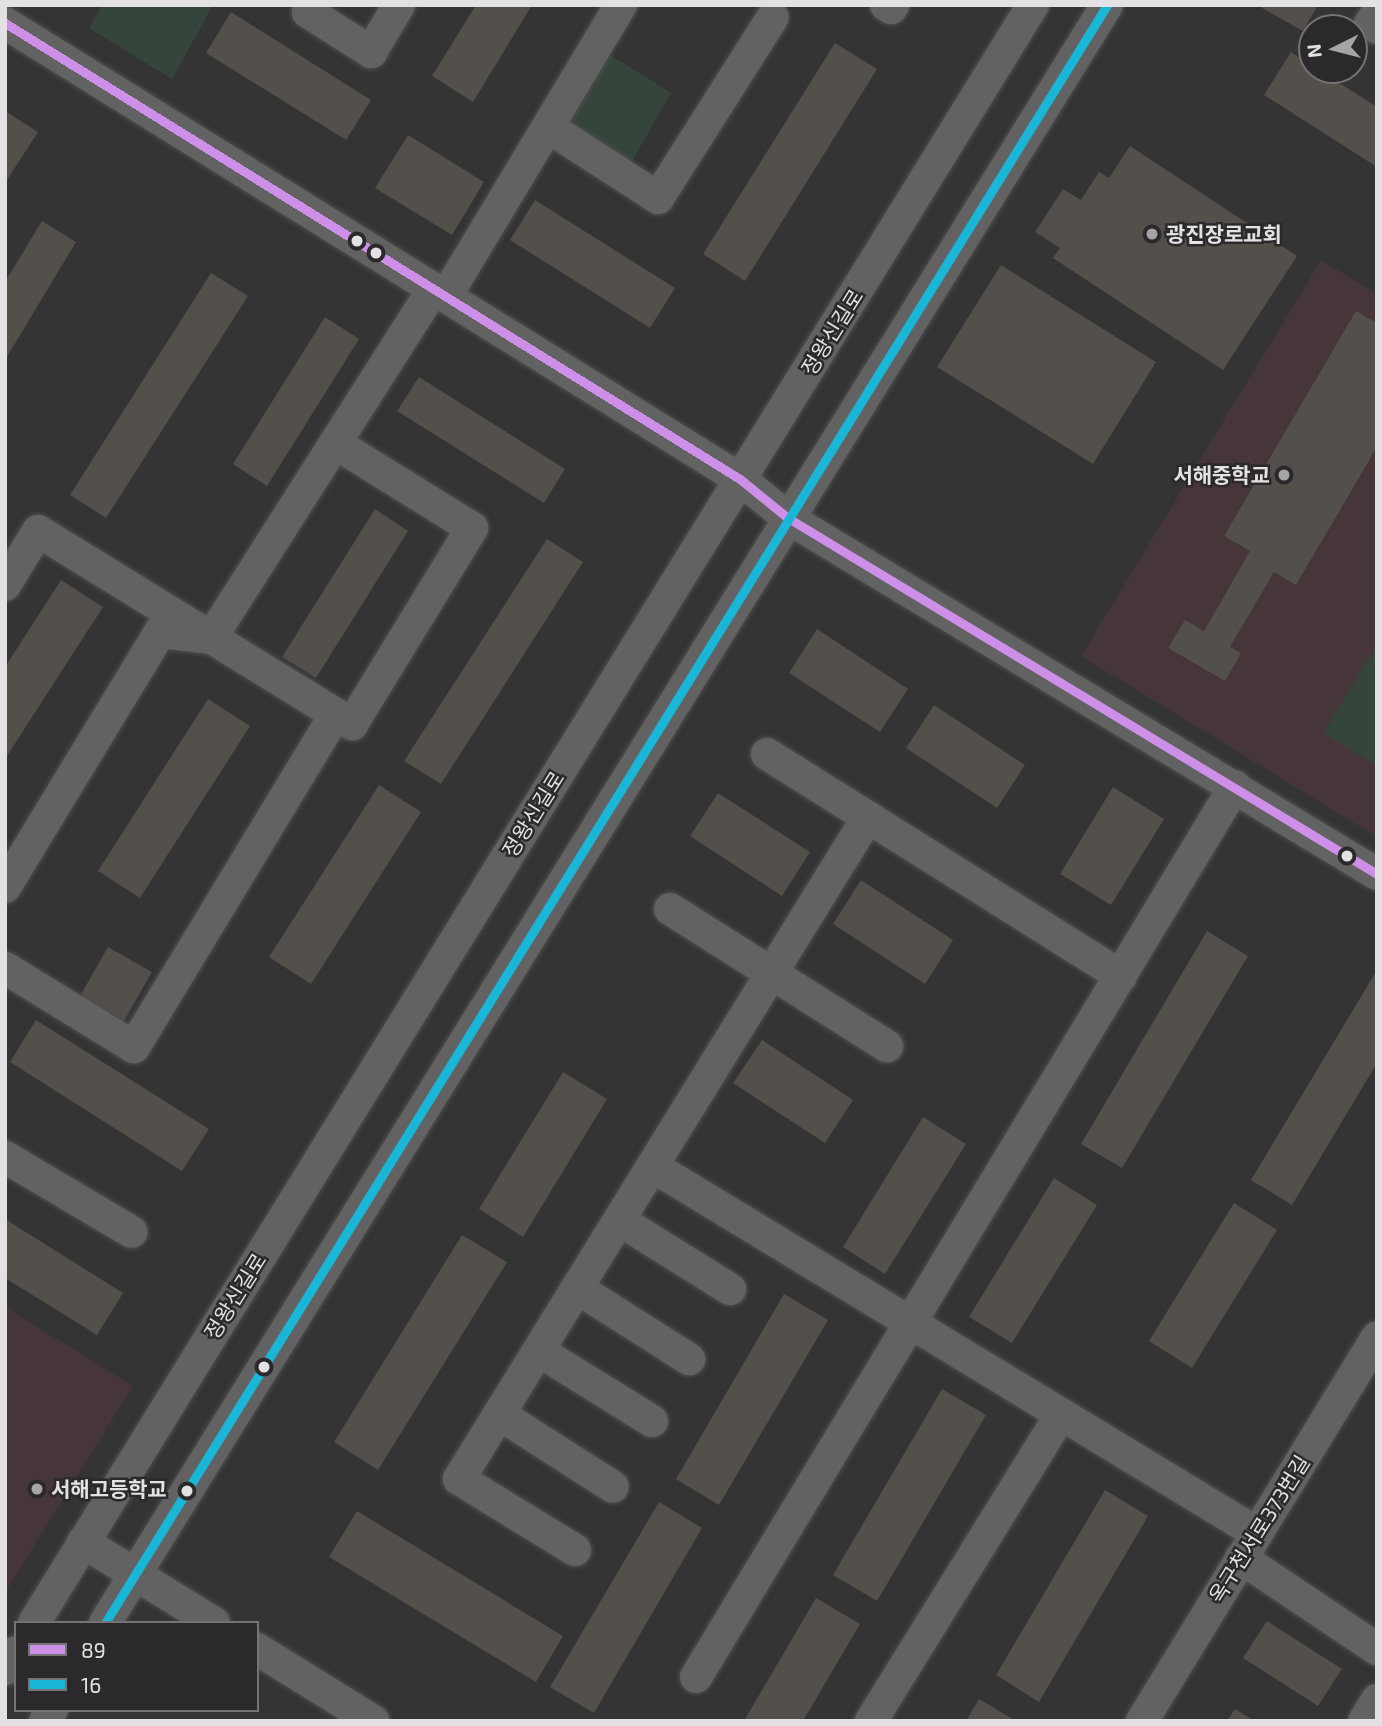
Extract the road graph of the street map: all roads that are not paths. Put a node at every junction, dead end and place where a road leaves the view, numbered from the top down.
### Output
1 (312, 5) edge
2 (399, 5) edge
3 (621, 5) edge
4 (886, 5) edge
5 (893, 5) edge
6 (1033, 5) edge
7 (1107, 5) edge
8 (1377, 13) edge
9 (773, 17) dead end
10 (5, 23) edge
11 (1377, 28) edge
12 (548, 127) junction
13 (439, 293) junction
14 (335, 443) junction
15 (740, 479) junction
16 (788, 518) junction
17 (5, 585) edge
18 (212, 638) junction
19 (336, 714) junction
20 (767, 754) dead end
21 (1235, 786) junction
22 (868, 817) junction
23 (1377, 874) edge
24 (5, 887) edge
25 (670, 909) dead end
26 (5, 968) edge
27 (771, 974) junction
28 (1121, 976) junction
29 (887, 1046) dead end
30 (5, 1157) edge
31 (652, 1167) junction
32 (619, 1220) junction
33 (132, 1232) dead end
34 (577, 1288) junction
35 (730, 1289) dead end
36 (909, 1322) junction
37 (1377, 1337) edge
38 (538, 1351) junction
39 (689, 1359) dead end
40 (499, 1414) junction
41 (1061, 1414) junction
42 (652, 1420) dead end
43 (613, 1487) dead end
44 (83, 1542) junction
45 (1249, 1545) junction
46 (575, 1550) dead end
47 (135, 1574) junction
48 (35, 1621) edge
49 (106, 1621) edge
50 (211, 1621) edge
51 (1377, 1649) edge
52 (259, 1650) edge
53 (696, 1676) dead end
54 (1377, 1700) edge
55 (373, 1721) edge
56 (871, 1721) edge
57 (1142, 1721) edge
58 (1364, 1721) edge

1 - 2 street
3 - 12 street
4 - 5 street
6 - 15 street, 정왕신길로
7 - 16 street
8 - 11 street
9 - 12 street
10 - 13 street
12 - 13 street
13 - 14 street
13 - 15 street
14 - 18 street
14 - 19 street
15 - 16 street
15 - 44 street, 정왕신길로
16 - 21 street
16 - 47 street
17 - 18 street
18 - 19 street
18 - 24 street
19 - 26 street
20 - 22 street
21 - 23 street
21 - 28 street
22 - 27 street
22 - 28 street
25 - 27 street
27 - 29 street
27 - 31 street
28 - 36 street
30 - 33 street
31 - 32 street
31 - 36 street
32 - 34 street
32 - 35 street
34 - 38 street
34 - 39 street
36 - 41 street
36 - 53 street
37 - 45 street, 옥구천서로373번길
38 - 40 street
38 - 42 street
40 - 43 street
40 - 46 street
41 - 45 street
41 - 56 street
44 - 47 street
44 - 48 street, 정왕신길로
45 - 51 street
45 - 57 street, 옥구천서로373번길
47 - 49 street
47 - 50 street
52 - 55 street
54 - 58 street

